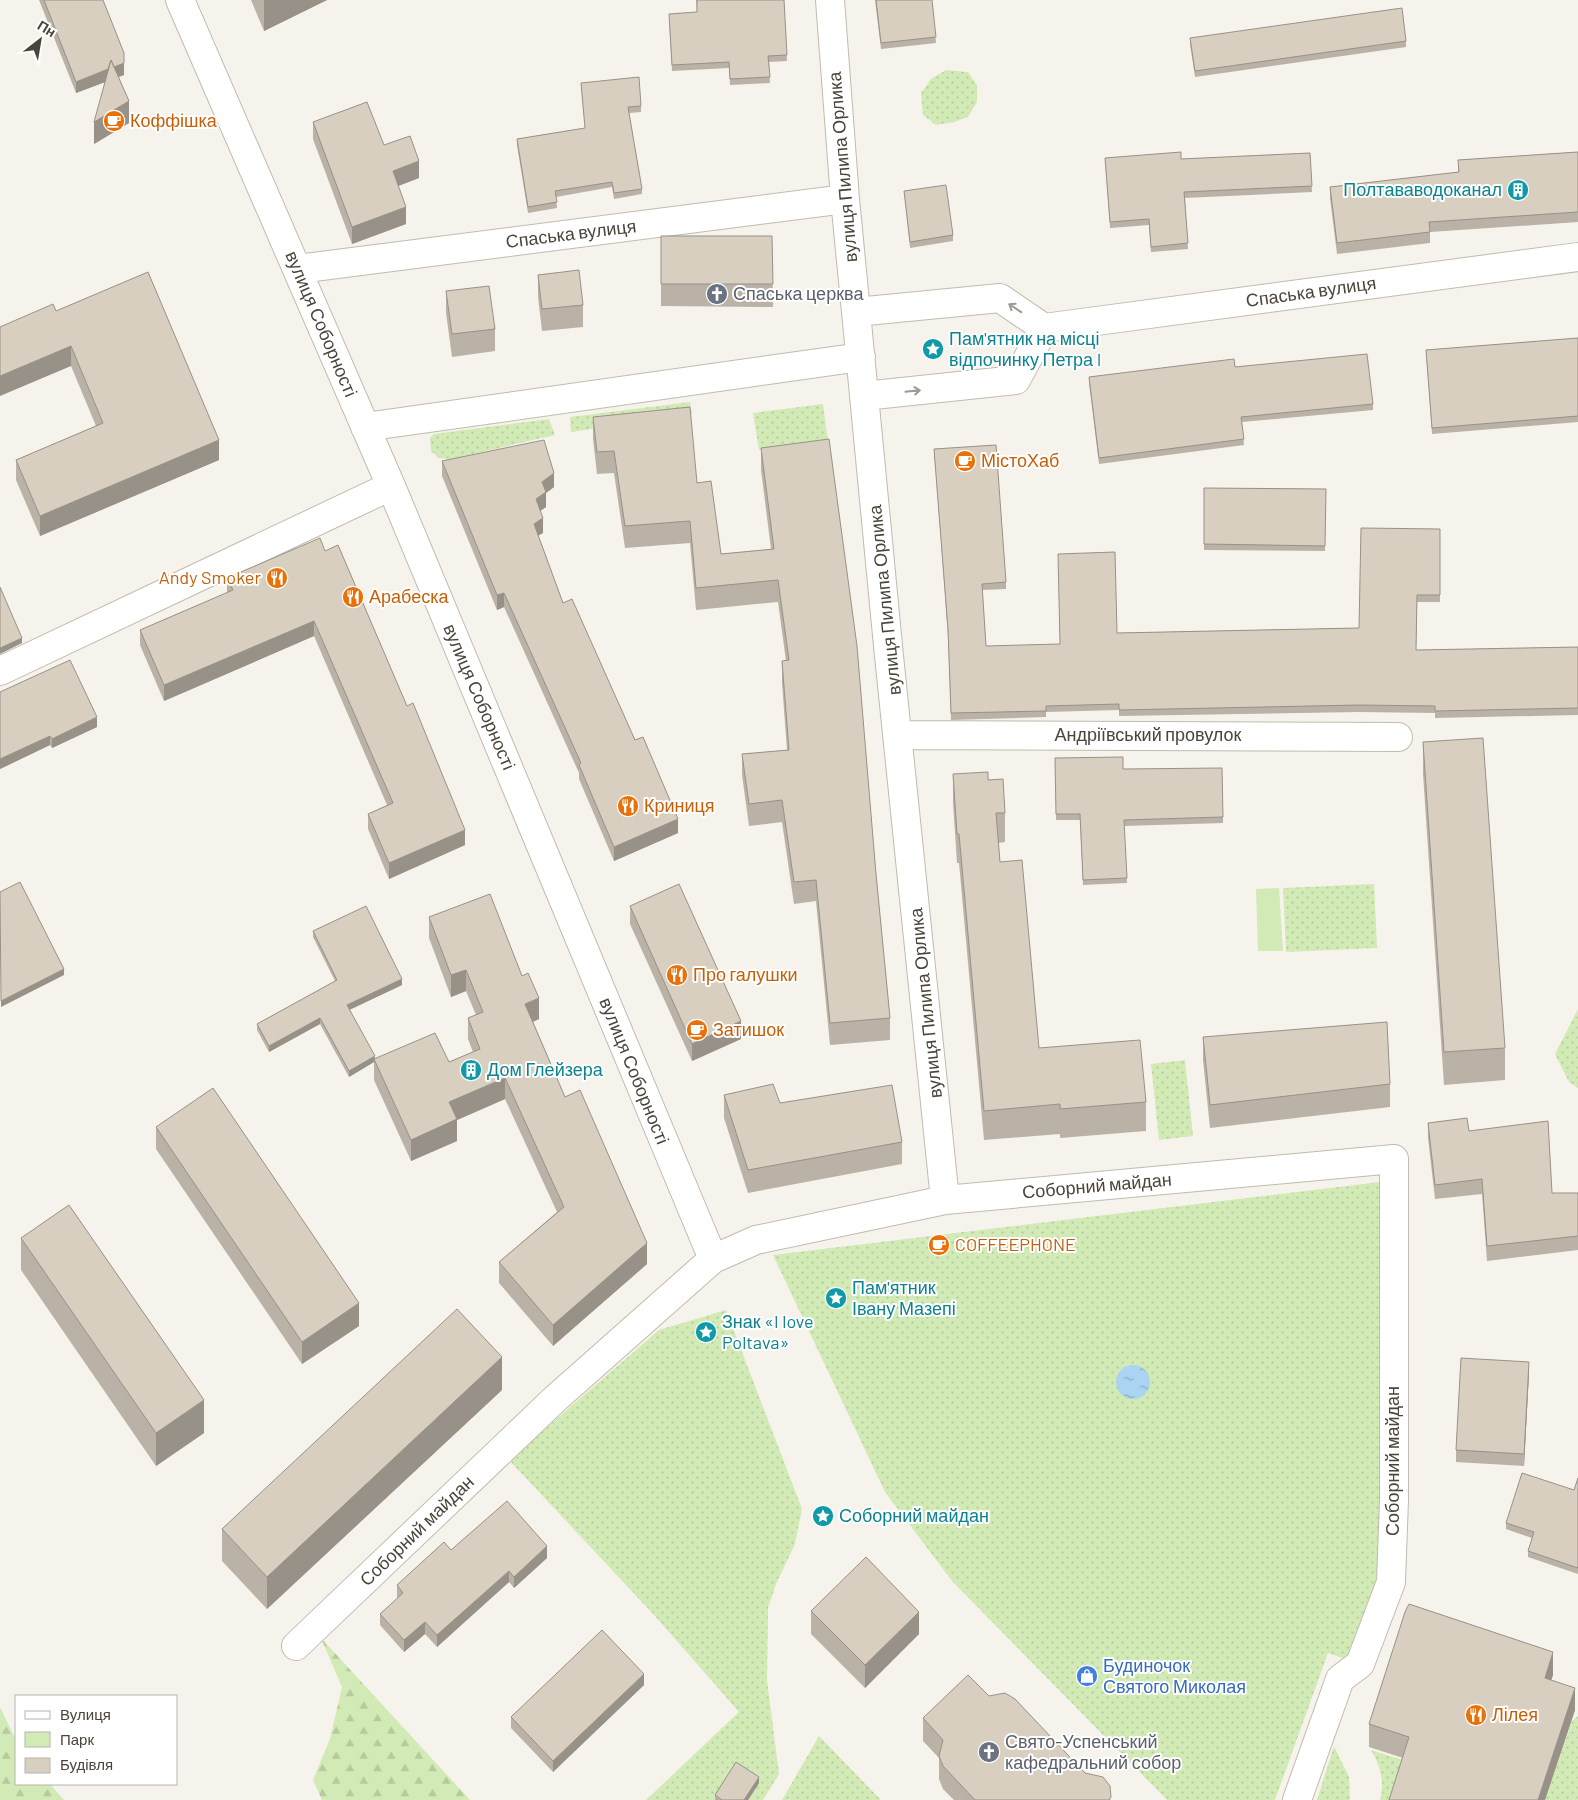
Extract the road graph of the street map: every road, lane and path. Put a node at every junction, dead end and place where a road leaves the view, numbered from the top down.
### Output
1 (180, 0) edge
2 (830, 0) edge
3 (845, 199) junction
4 (1578, 257) edge
5 (298, 270) junction
6 (856, 312) junction
7 (1044, 328) junction
8 (861, 357) junction
9 (864, 396) junction
10 (365, 427) junction
11 (391, 486) junction
12 (0, 671) edge
13 (898, 734) junction
14 (1398, 737) dead end
15 (946, 1200) junction
16 (713, 1259) junction
17 (296, 1646) dead end
18 (1297, 1800) edge

1 - 5 street, вулиця Соборності
2 - 3 street, вулиця Пилипа Орлика
3 - 5 street, Спаська вулиця
3 - 6 street, вулиця Пилипа Орлика
4 - 7 street, Спаська вулиця
5 - 10 street, вулиця Соборності
7 -> 6 street
6 - 8 street, вулиця Пилипа Орлика
9 -> 7 street
8 - 9 street, вулиця Пилипа Орлика
8 - 10 street
9 - 13 street, вулиця Пилипа Орлика
10 - 11 street, вулиця Соборності
11 - 12 street
11 - 16 street, вулиця Соборності
13 - 14 street, Андріївський провулок
13 - 15 street, вулиця Пилипа Орлика
15 - 16 street, Соборний майдан
15 - 18 street, Соборний майдан
16 - 17 street, Соборний майдан

